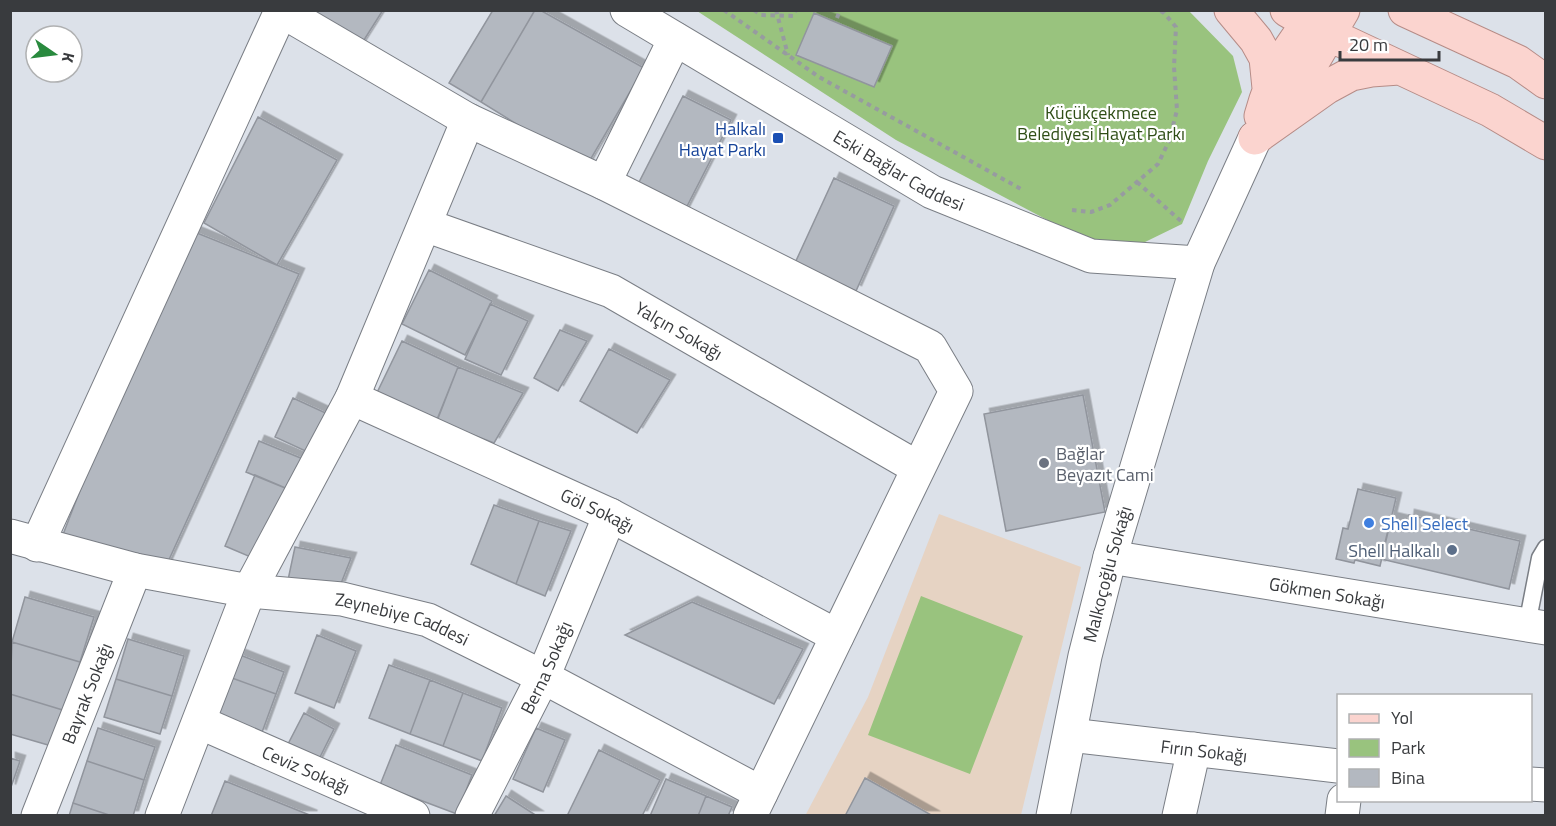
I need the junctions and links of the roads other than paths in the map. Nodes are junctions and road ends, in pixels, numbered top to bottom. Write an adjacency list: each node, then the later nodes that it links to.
1 (627, 10): 6 (street, Eski Bağlar Caddesi)
2 (1231, 10): 9 (main road)
3 (1406, 10): 8 (main road)
4 (280, 11): 10 (street); 19 (street)
5 (1317, 18): 7 (main road); 9 (main road); 11 (main road)
6 (675, 39): 13 (street); 15 (street, Eski Bağlar Caddesi)
7 (1399, 68): 11 (main road); 12 (main road)
8 (1545, 82)
9 (1269, 88): 11 (main road)
10 (468, 120): 13 (street); 14 (street)
11 (1255, 138): 15 (street, Malkoçoğlu Sokağı)
12 (1545, 142)
13 (604, 183): 17 (street)
14 (425, 225): 16 (street); 17 (street, Yalçın Sokağı)
15 (1202, 254): 21 (street, Malkoçoğlu Sokağı)
16 (352, 398): 18 (street, Göl Sokağı); 23 (street)
17 (918, 468): 25 (street)
18 (610, 515): 25 (street, Göl Sokağı); 26 (street, Berna Sokağı)
19 (24, 540): 22 (street, Zeynebiye Caddesi)
20 (1545, 548): 24 (lane)
21 (1110, 557): 24 (street, Gökmen Sokağı); 28 (street, Malkoçoğlu Sokağı)
22 (135, 570): 23 (street, Zeynebiye Caddesi); 32 (street, Bayrak Sokağı)
23 (249, 591): 26 (street, Zeynebiye Caddesi); 27 (street)
24 (1536, 626)
25 (837, 636): 31 (street)
26 (543, 678): 31 (street, Zeynebiye Caddesi); 35 (street, Berna Sokağı)
27 (199, 722): 33 (street); 34 (street, Ceviz Sokağı)
28 (1070, 735): 29 (street, Fırın Sokağı); 36 (street, Malkoçoğlu Sokağı)
29 (1194, 748): 30 (street, Fırın Sokağı); 37 (street)
30 (1337, 766)
31 (756, 804)
32 (38, 816)
33 (162, 816)
34 (412, 816)
35 (472, 816)
36 (1053, 816)
37 (1179, 816)

